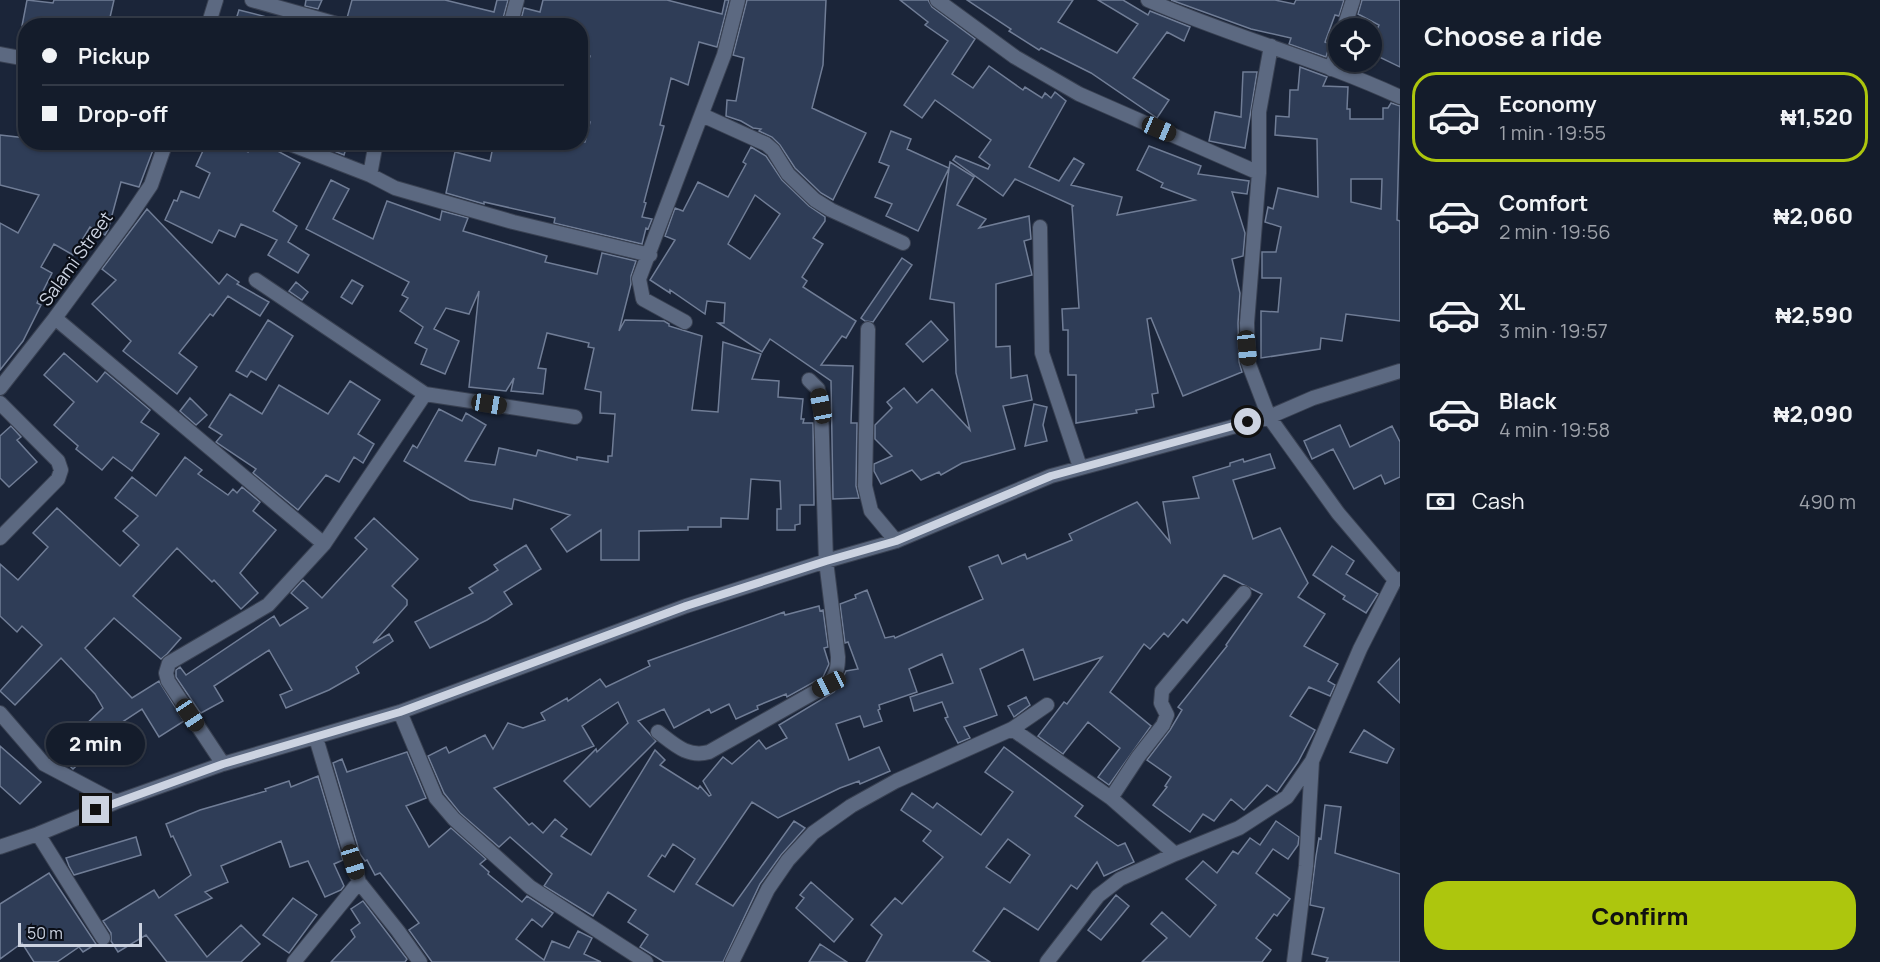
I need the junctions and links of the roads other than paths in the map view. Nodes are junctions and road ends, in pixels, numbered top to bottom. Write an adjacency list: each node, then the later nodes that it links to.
1 (216, 0): 8 (street)
2 (252, 0): 9 (street)
3 (517, 0): 10 (street)
4 (738, 0): 18 (street)
5 (937, 0): 22 (street)
6 (1148, 0): 12 (street)
7 (1353, 0): 11 (street)
8 (210, 18)
9 (316, 18)
10 (512, 18)
11 (1347, 18)
12 (1271, 46): 15 (street); 22 (street)
13 (0, 54): 14 (street)
14 (18, 57)
15 (1328, 68)
16 (1338, 72): 17 (street)
17 (1400, 97)
18 (702, 115): 25 (street); 26 (street)
19 (163, 150): 28 (street, Salami Street)
20 (306, 150): 23 (street)
21 (375, 150): 23 (street)
22 (1259, 172): 37 (street)
23 (370, 175): 26 (street)
24 (1040, 227): 38 (street)
25 (903, 243)
26 (650, 255): 29 (street)
27 (256, 280): 34 (street)
28 (56, 318): 33 (street, Salami Street); 41 (street)
29 (685, 322)
30 (868, 329): 40 (street)
31 (1400, 371): 37 (street)
32 (809, 380): 42 (street)
33 (0, 388)
34 (425, 394): 36 (street); 41 (street)
35 (0, 403): 39 (street)
36 (575, 417)
37 (1269, 417): 38 (street); 43 (street)
38 (1080, 467): 40 (street)
39 (0, 538)
40 (896, 541): 42 (street)
41 (324, 544): 52 (street)
42 (826, 561): 46 (street); 49 (street)
43 (1397, 580): 51 (street)
44 (1244, 593): 53 (street)
45 (1047, 705): 48 (street)
46 (400, 712): 50 (street); 62 (street)
47 (0, 713): 54 (street)
48 (1012, 729): 53 (street); 63 (street)
49 (658, 732)
50 (316, 738): 52 (street); 58 (street)
51 (1312, 761): 57 (street); 65 (street)
52 (223, 764): 54 (street)
53 (1111, 798): 57 (street)
54 (116, 802): 55 (street)
55 (38, 834): 56 (street); 59 (street)
56 (0, 847)
57 (1175, 854): 64 (street)
58 (359, 882): 60 (street); 61 (street)
59 (104, 938)
60 (294, 962)
61 (420, 962)
62 (646, 962)
63 (732, 962)
64 (1047, 962)
65 (1294, 962)

